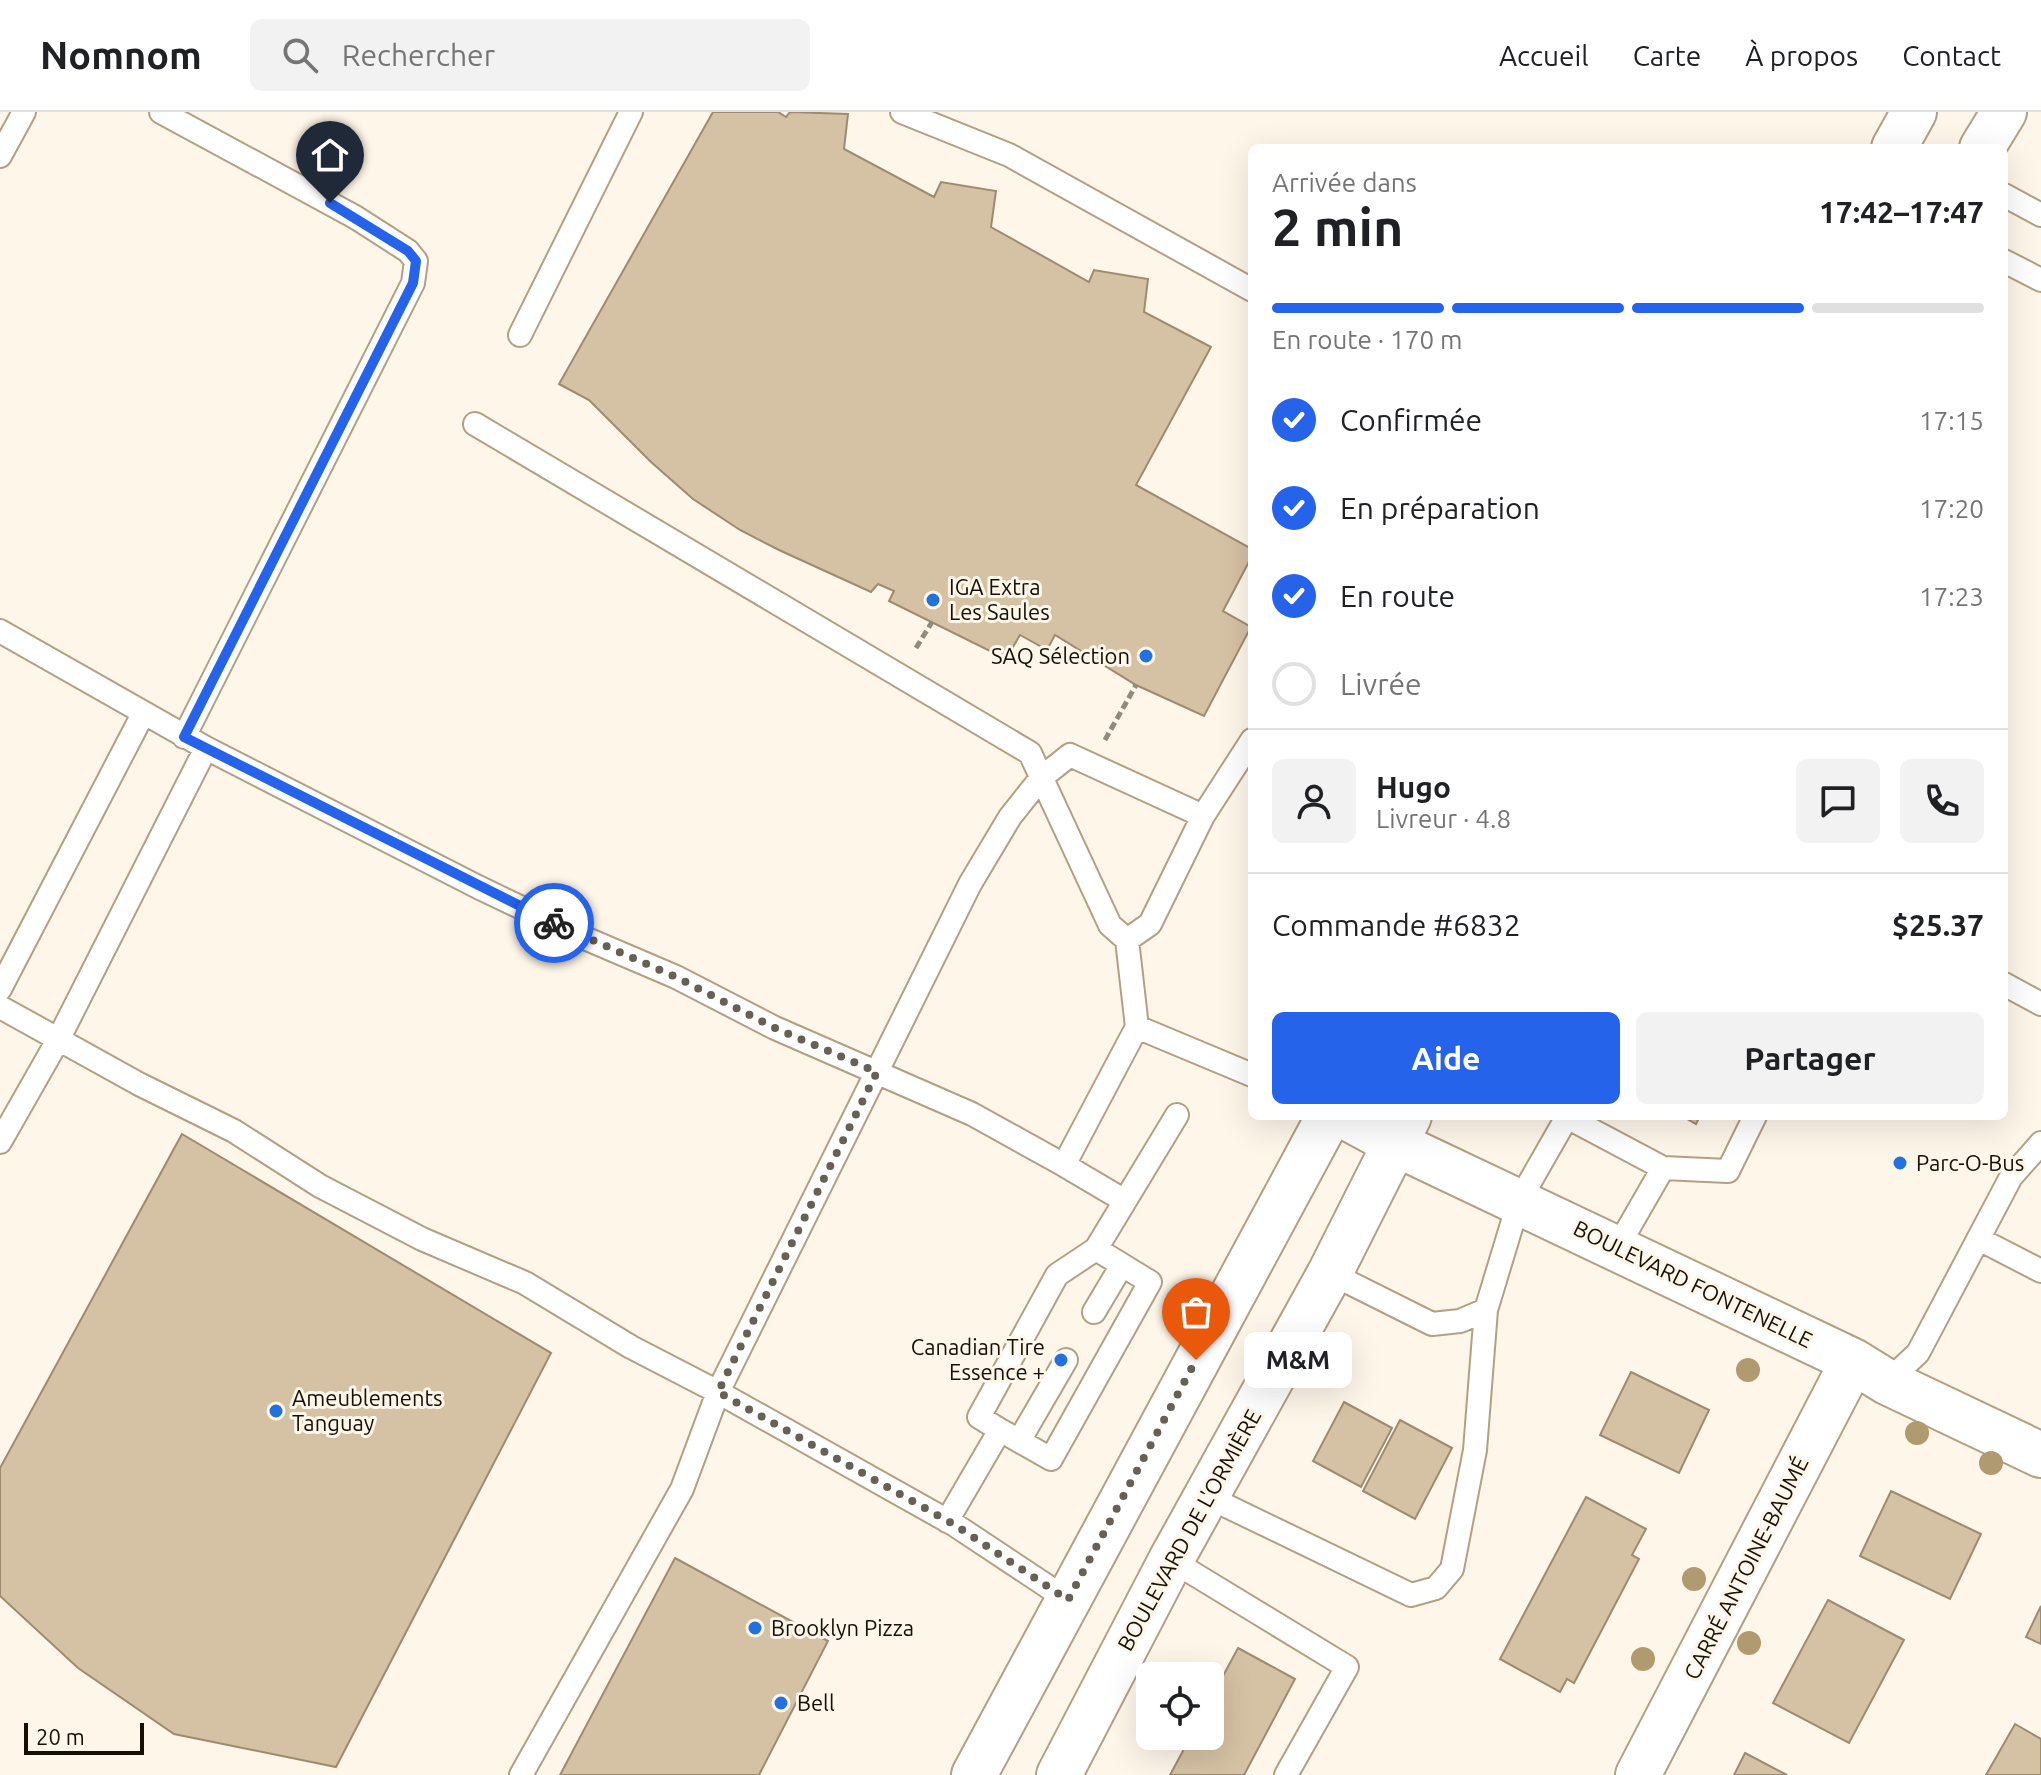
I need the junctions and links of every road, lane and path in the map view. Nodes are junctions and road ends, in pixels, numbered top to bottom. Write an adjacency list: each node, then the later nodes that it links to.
1 (24, 112): 7 (lane)
2 (161, 112): 20 (lane)
3 (631, 112): 13 (lane)
4 (902, 112): 12 (lane)
5 (2004, 112): 6 (main road)
6 (1984, 144)
7 (0, 156)
8 (2008, 197): 9 (lane)
9 (2041, 215)
10 (2008, 263): 11 (lane)
11 (2041, 280)
12 (1248, 288)
13 (520, 335)
14 (475, 424): 24 (lane)
15 (932, 622): 17 (path)
16 (0, 631): 19 (lane)
17 (919, 642)
18 (1136, 685): 23 (path)
19 (143, 714): 20 (lane); 28 (lane)
20 (184, 737): 22 (lane)
21 (1248, 746): 25 (lane)
22 (206, 748): 32 (lane); 33 (lane)
23 (1091, 765): 24 (lane); 25 (lane)
24 (1041, 778): 26 (lane); 33 (lane)
25 (1203, 816): 26 (lane)
26 (1127, 940): 31 (lane)
27 (2008, 986): 29 (lane)
28 (0, 989)
29 (2041, 1004)
30 (0, 1007): 32 (lane)
31 (1137, 1027): 34 (lane); 44 (lane)
32 (58, 1040): 42 (lane); 58 (lane)
33 (877, 1072): 44 (lane); 58 (lane)
34 (1248, 1073)
35 (1177, 1115): 46 (lane)
36 (1327, 1120): 64 (main road)
37 (1360, 1120): 41 (main road, BOULEVARD FONTENELLE)
38 (1565, 1120): 47 (lane)
39 (1573, 1120): 45 (lane)
40 (1753, 1120): 45 (lane)
41 (1401, 1130): 47 (main road, BOULEVARD FONTENELLE); 53 (main road, BOULEVARD DE L'ORMIÈRE)
42 (0, 1142)
43 (2041, 1143): 48 (lane)
44 (1064, 1165): 46 (lane)
45 (1663, 1168): 49 (lane)
46 (1125, 1201): 50 (lane)
47 (1519, 1201): 49 (main road, BOULEVARD FONTENELLE); 54 (lane)
48 (1979, 1239): 52 (lane); 57 (lane)
49 (1617, 1248): 57 (main road, BOULEVARD FONTENELLE)
50 (1096, 1249): 51 (lane); 59 (lane)
51 (1122, 1265): 55 (lane); 59 (lane)
52 (2041, 1271)
53 (1330, 1273): 54 (lane); 61 (main road, BOULEVARD DE L'ORMIÈRE)
54 (1486, 1310): 61 (lane)
55 (1094, 1312)
56 (1066, 1360): 59 (lane)
57 (1870, 1371): 60 (main road, BOULEVARD FONTENELLE); 69 (main road, CARRÉ ANTOINE-BAUMÉ)
58 (718, 1392): 62 (lane); 65 (lane)
59 (1010, 1436): 62 (lane)
60 (2041, 1455)
61 (1206, 1496): 63 (main road, BOULEVARD DE L'ORMIÈRE)
62 (947, 1521): 64 (lane)
63 (1171, 1560): 67 (main road, BOULEVARD DE L'ORMIÈRE); 68 (lane)
64 (1068, 1600): 66 (main road)
65 (521, 1775)
66 (974, 1775)
67 (1059, 1775)
68 (1286, 1775)
69 (1638, 1775)

